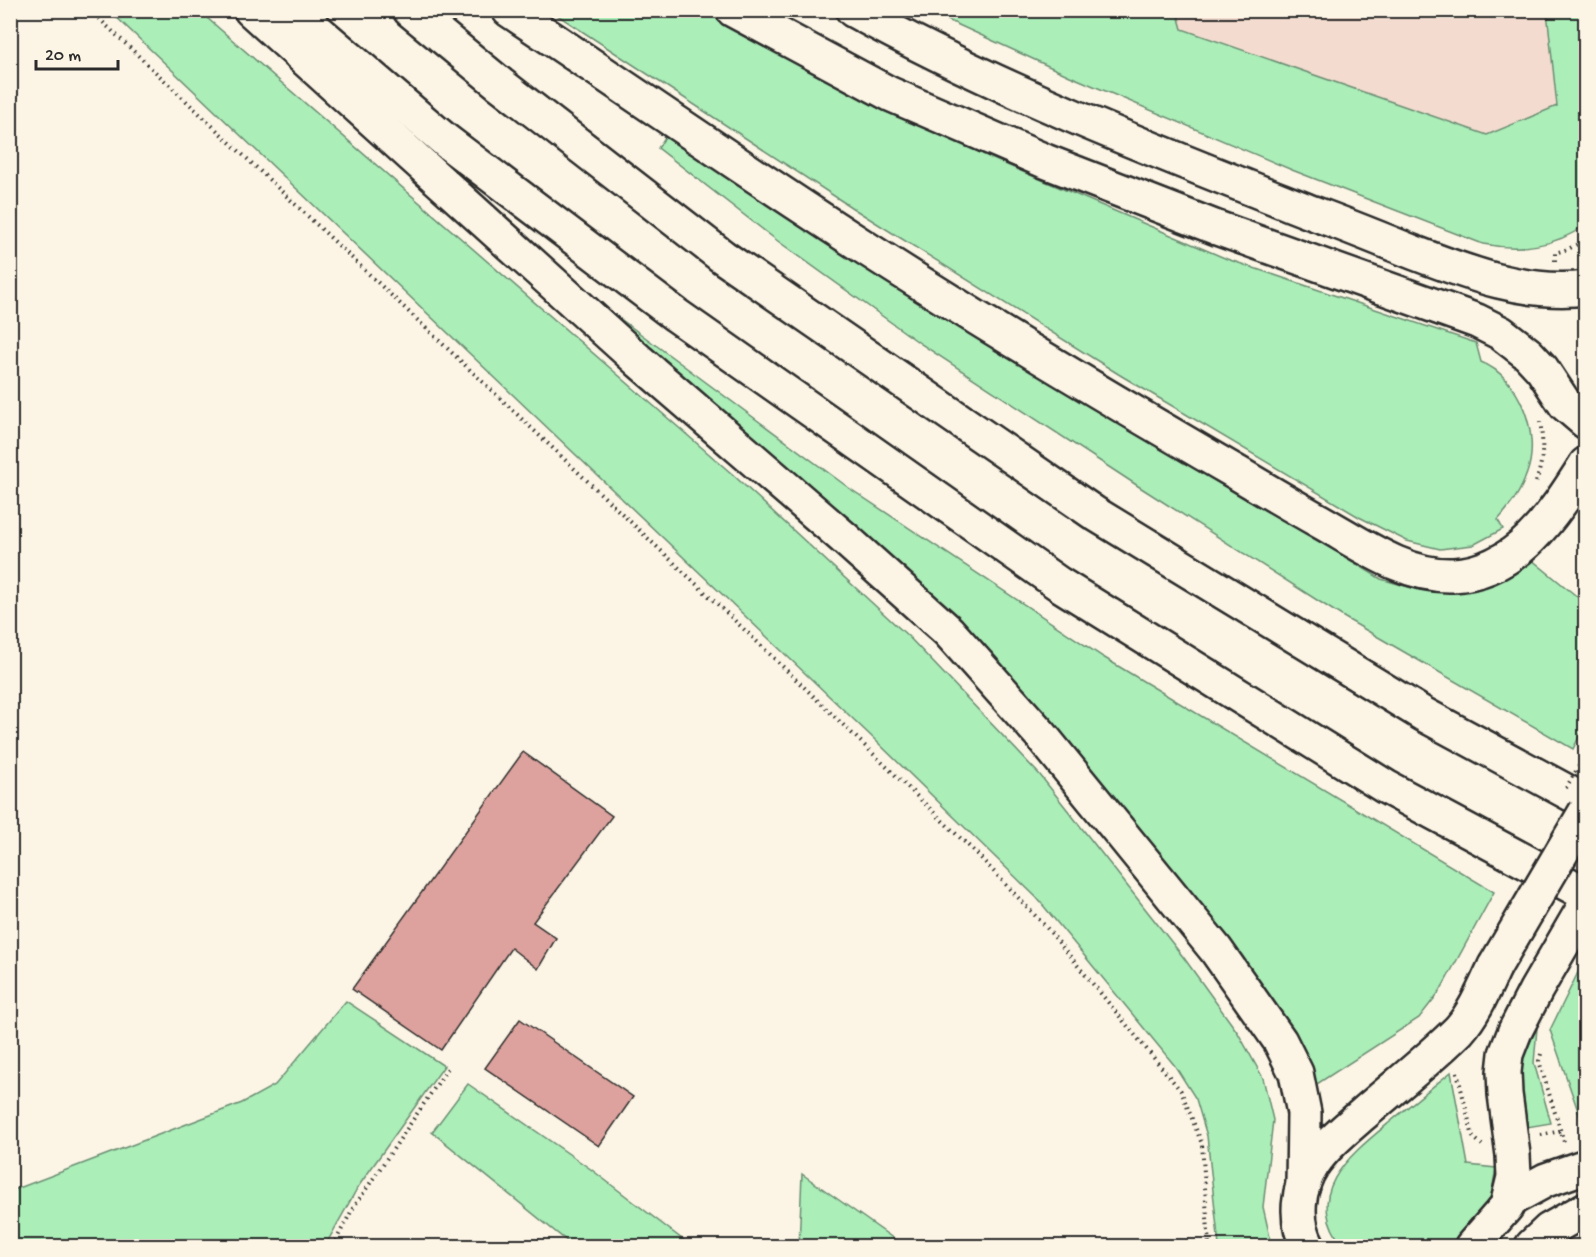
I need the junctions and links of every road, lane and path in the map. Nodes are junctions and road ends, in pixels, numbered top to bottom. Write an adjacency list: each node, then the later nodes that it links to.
1 (90, 10): 26 (path)
2 (251, 10): 22 (main road)
3 (293, 10): 17 (main road)
4 (410, 10): 15 (main road)
5 (509, 10): 13 (main road)
6 (733, 10): 12 (main road)
7 (853, 10): 10 (main road)
8 (1586, 240): 9 (path)
9 (1555, 253)
10 (1586, 288)
11 (1540, 418): 14 (path)
12 (1586, 422)
13 (1586, 464)
14 (1534, 487)
15 (1586, 802)
16 (1586, 812): 22 (main road, bridge)
17 (1586, 894)
18 (1586, 904): 23 (main road)
19 (1541, 1050): 21 (path)
20 (448, 1068): 25 (path)
21 (1575, 1154): 23 (main road)
22 (1303, 1186): 27 (main road)
23 (1508, 1203): 28 (main road); 29 (main road)
24 (1586, 1209): 30 (main road)
25 (333, 1246)
26 (1209, 1246)
27 (1308, 1246)
28 (1472, 1246)
29 (1505, 1246)
30 (1532, 1246)

